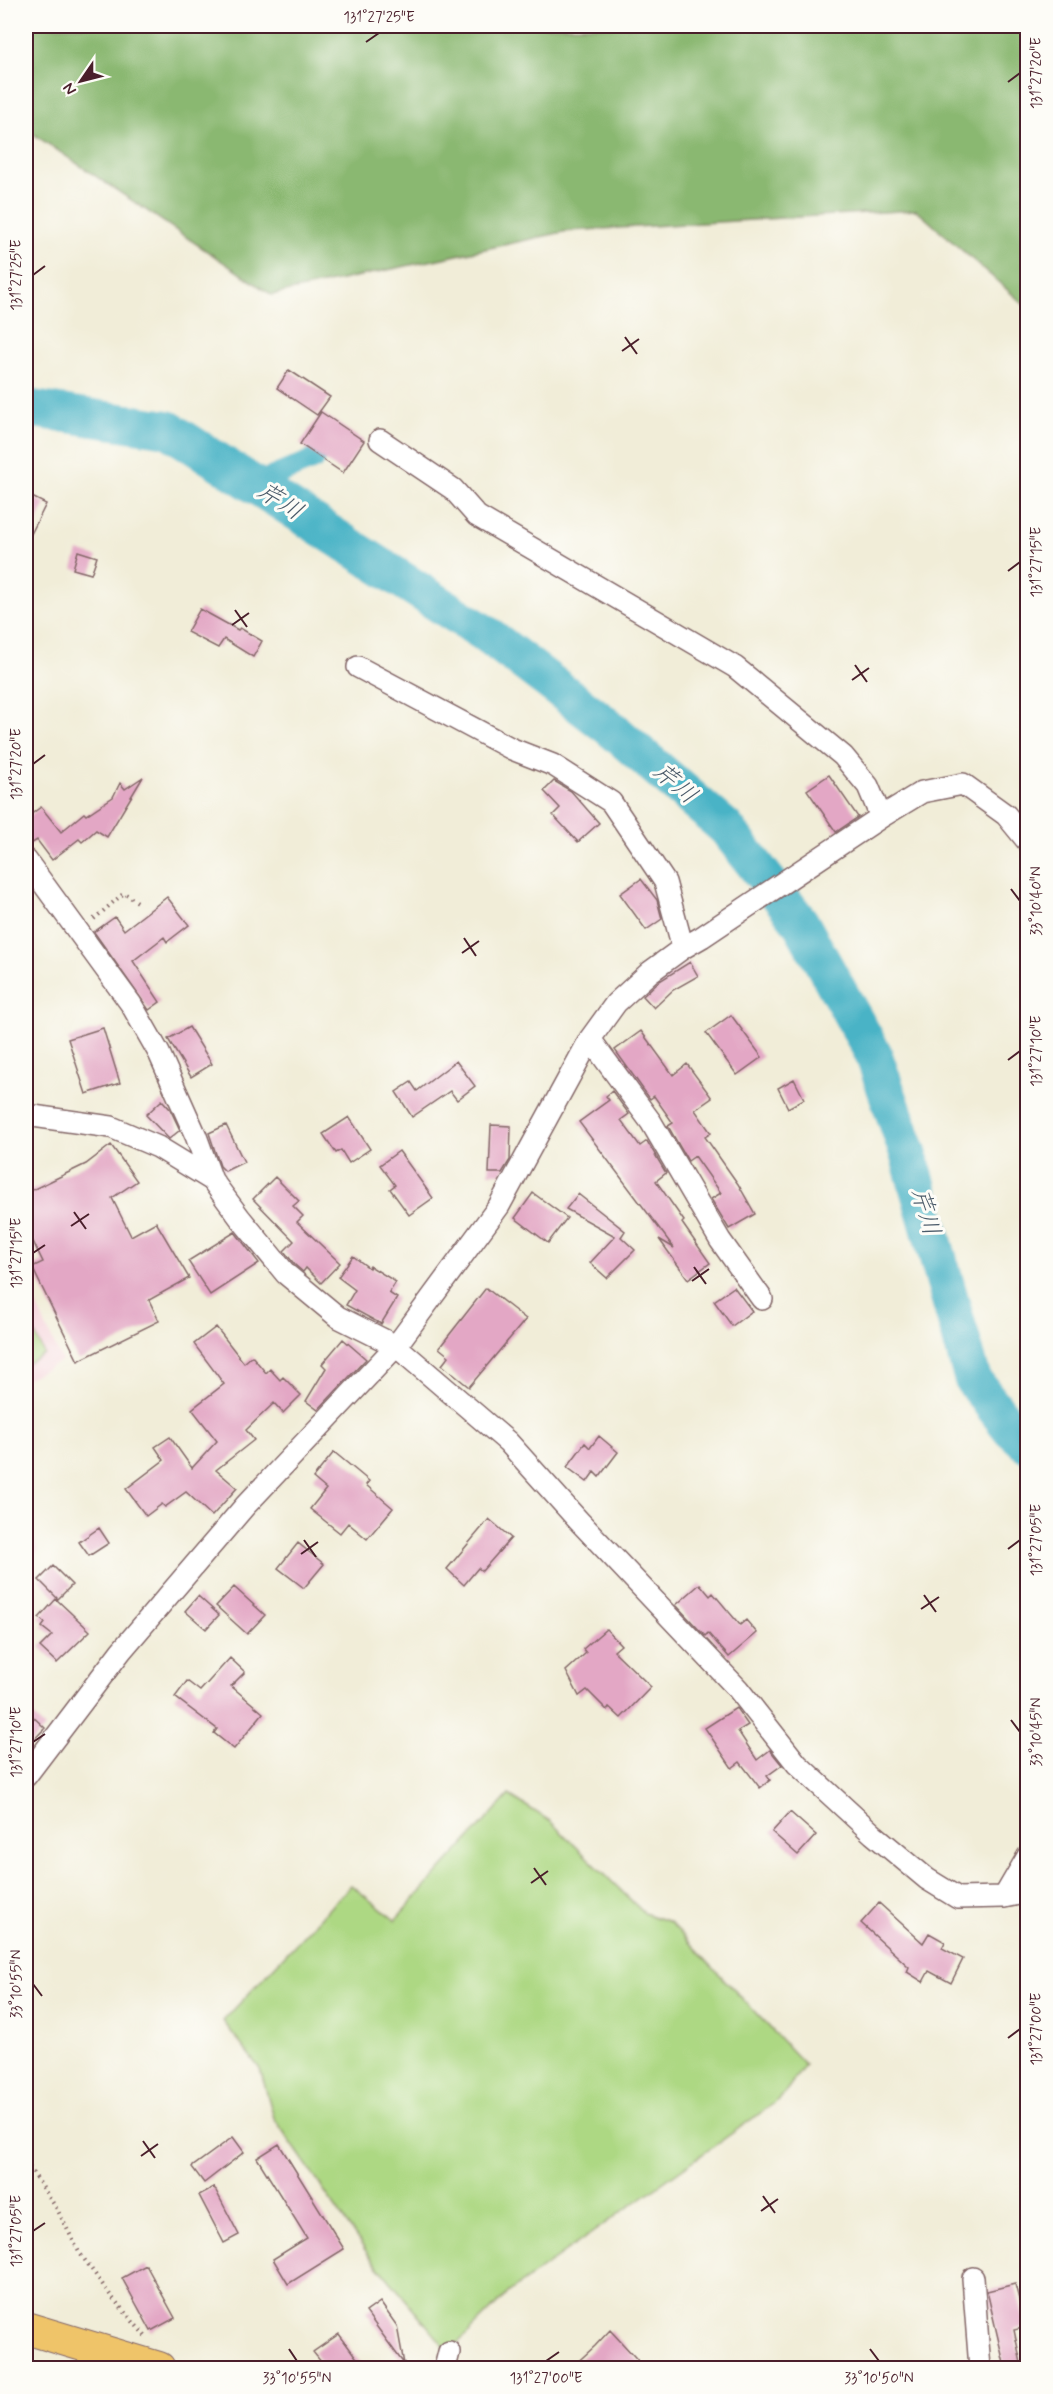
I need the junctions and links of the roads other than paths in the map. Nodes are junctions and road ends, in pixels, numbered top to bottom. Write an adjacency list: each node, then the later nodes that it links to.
1 (380, 441): 3 (street)
2 (358, 667): 6 (street)
3 (881, 817): 4 (street); 6 (street)
4 (1028, 842)
5 (26, 860): 9 (street)
6 (683, 948): 7 (street)
7 (590, 1039): 10 (street); 11 (street)
8 (26, 1115): 9 (street)
9 (212, 1180): 11 (street)
10 (762, 1299)
11 (396, 1346): 12 (street); 15 (street)
12 (26, 1776)
13 (1028, 1856): 15 (street)
14 (1028, 1892): 15 (street)
15 (1004, 1897)
16 (973, 2278): 19 (street)
17 (26, 2328): 18 (highway)
18 (156, 2356)
19 (980, 2368)

